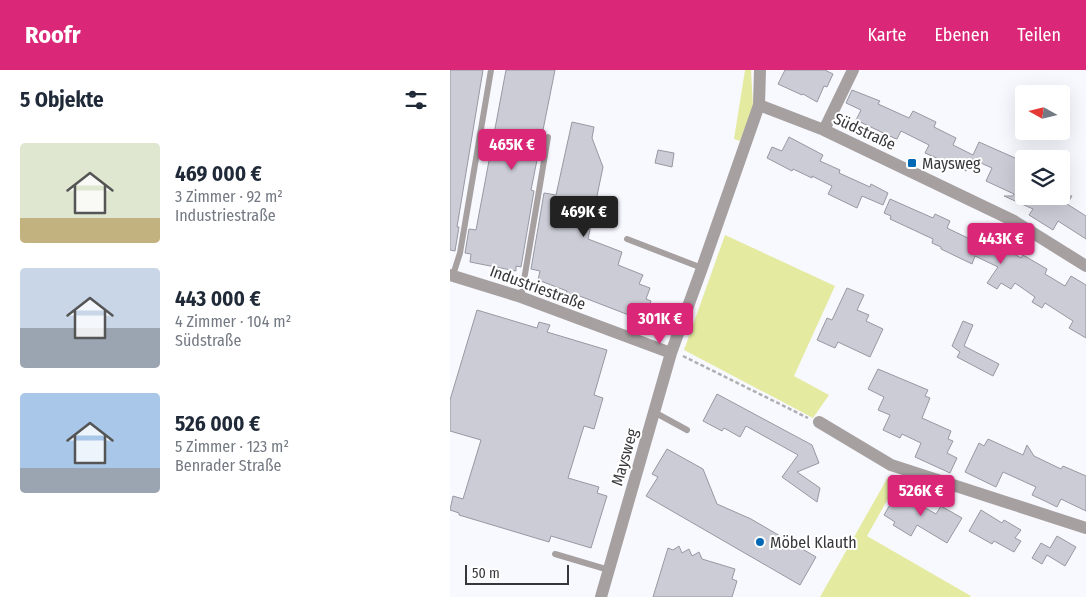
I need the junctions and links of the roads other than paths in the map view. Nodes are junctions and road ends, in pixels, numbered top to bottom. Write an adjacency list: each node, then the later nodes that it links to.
1 (491, 70): 10 (lane)
2 (760, 70): 4 (street, Maysweg)
3 (853, 70): 5 (street)
4 (759, 105): 5 (street, Südstraße); 9 (street, Maysweg)
5 (824, 130): 8 (street, Südstraße)
6 (548, 137): 11 (lane)
7 (627, 239): 9 (lane)
8 (1086, 266)
9 (702, 268): 12 (street, Maysweg)
10 (452, 275): 11 (street, Industriestraße)
11 (521, 298): 12 (street, Industriestraße)
12 (671, 353): 13 (street, Maysweg)
13 (654, 412): 15 (lane); 18 (street, Maysweg)
14 (819, 422): 16 (street)
15 (687, 430)
16 (1086, 528)
17 (554, 554): 18 (lane)
18 (609, 570): 19 (street, Maysweg)
19 (601, 597)

